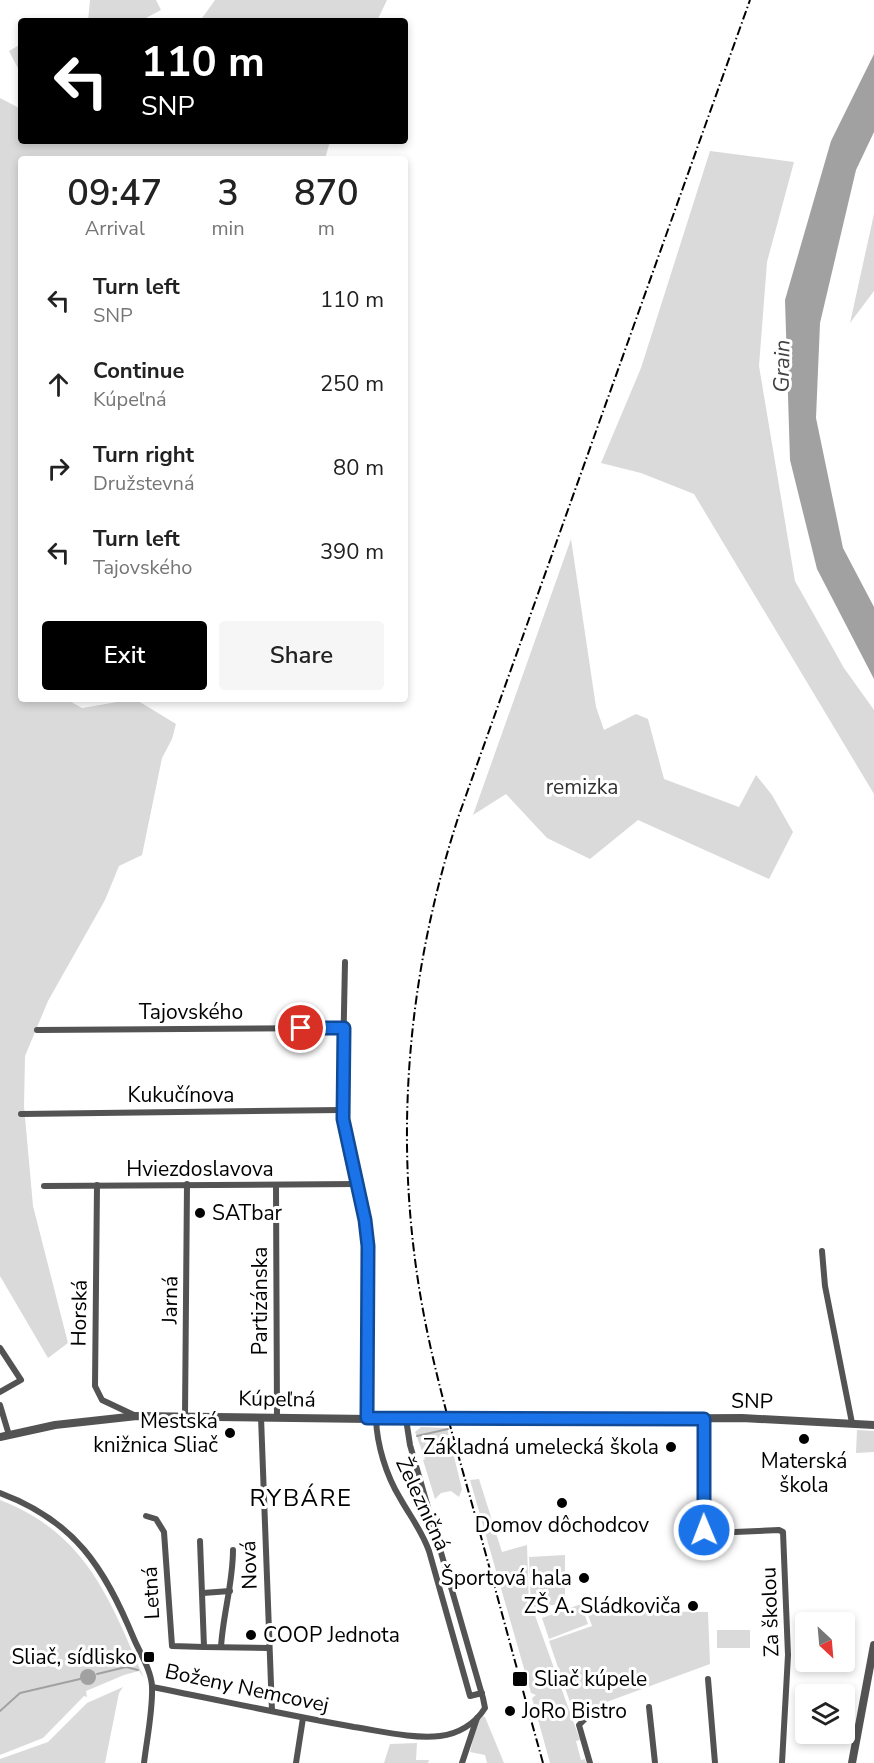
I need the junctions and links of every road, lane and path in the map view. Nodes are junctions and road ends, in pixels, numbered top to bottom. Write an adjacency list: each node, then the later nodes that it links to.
1 (345, 962): 2 (street)
2 (344, 1028): 3 (street, Tajovského); 4 (street)
3 (37, 1030)
4 (342, 1110): 5 (street, Kukučínova); 6 (street)
5 (21, 1114)
6 (357, 1184): 9 (street, Hviezdoslavova); 19 (street)
7 (97, 1185): 8 (street, Hviezdoslavova); 10 (street, Hviezdoslavova); 15 (street, Horská)
8 (187, 1185): 9 (street, Hviezdoslavova); 16 (street, Jarná)
9 (276, 1185): 18 (street, Partizánska)
10 (44, 1186)
11 (822, 1251): 24 (street)
12 (0, 1347): 13 (street)
13 (0, 1392)
14 (0, 1405): 26 (street)
15 (137, 1416): 16 (street, Kúpeľná); 26 (street, Kúpeľná)
16 (185, 1416): 17 (street, Kúpeľná)
17 (261, 1417): 18 (street, Kúpeľná); 39 (street, Nová)
18 (277, 1417): 19 (street, Kúpeľná)
19 (367, 1418): 20 (street, Kúpeľná)
20 (376, 1419): 21 (street, Kúpeľná); 42 (street, Železničná)
21 (406, 1419): 23 (street, Kúpeľná); 42 (street, Železničná)
22 (704, 1419): 23 (street, SNP); 24 (street, SNP); 30 (street)
23 (448, 1420)
24 (852, 1423): 25 (street, SNP)
25 (874, 1425)
26 (9, 1435): 27 (street, Kúpeľná)
27 (0, 1437)
28 (0, 1492): 41 (street, Boženy Nemcovej)
29 (146, 1516): 37 (street, Letná)
30 (704, 1530): 31 (street); 31 (street)
31 (712, 1534): 54 (street, Za školou)
32 (200, 1541): 35 (street)
33 (232, 1550): 34 (street)
34 (230, 1591): 35 (street); 38 (street)
35 (203, 1593): 37 (street)
36 (874, 1645): 55 (street)
37 (204, 1647): 38 (street)
38 (221, 1647): 39 (street)
39 (268, 1648): 44 (street, Nová)
40 (708, 1679): 53 (street)
41 (152, 1687): 44 (street, Boženy Nemcovej); 48 (street)
42 (482, 1693): 46 (street, Železničná)
43 (649, 1707): 52 (street)
44 (272, 1711): 47 (street, Boženy Nemcovej)
45 (600, 1713): 51 (street)
46 (477, 1717): 47 (street, Boženy Nemcovej); 50 (street)
47 (303, 1718): 49 (street)
48 (144, 1763)
49 (296, 1763)
50 (462, 1763)
51 (590, 1763)
52 (655, 1763)
53 (715, 1763)
54 (782, 1763)
55 (852, 1763)

